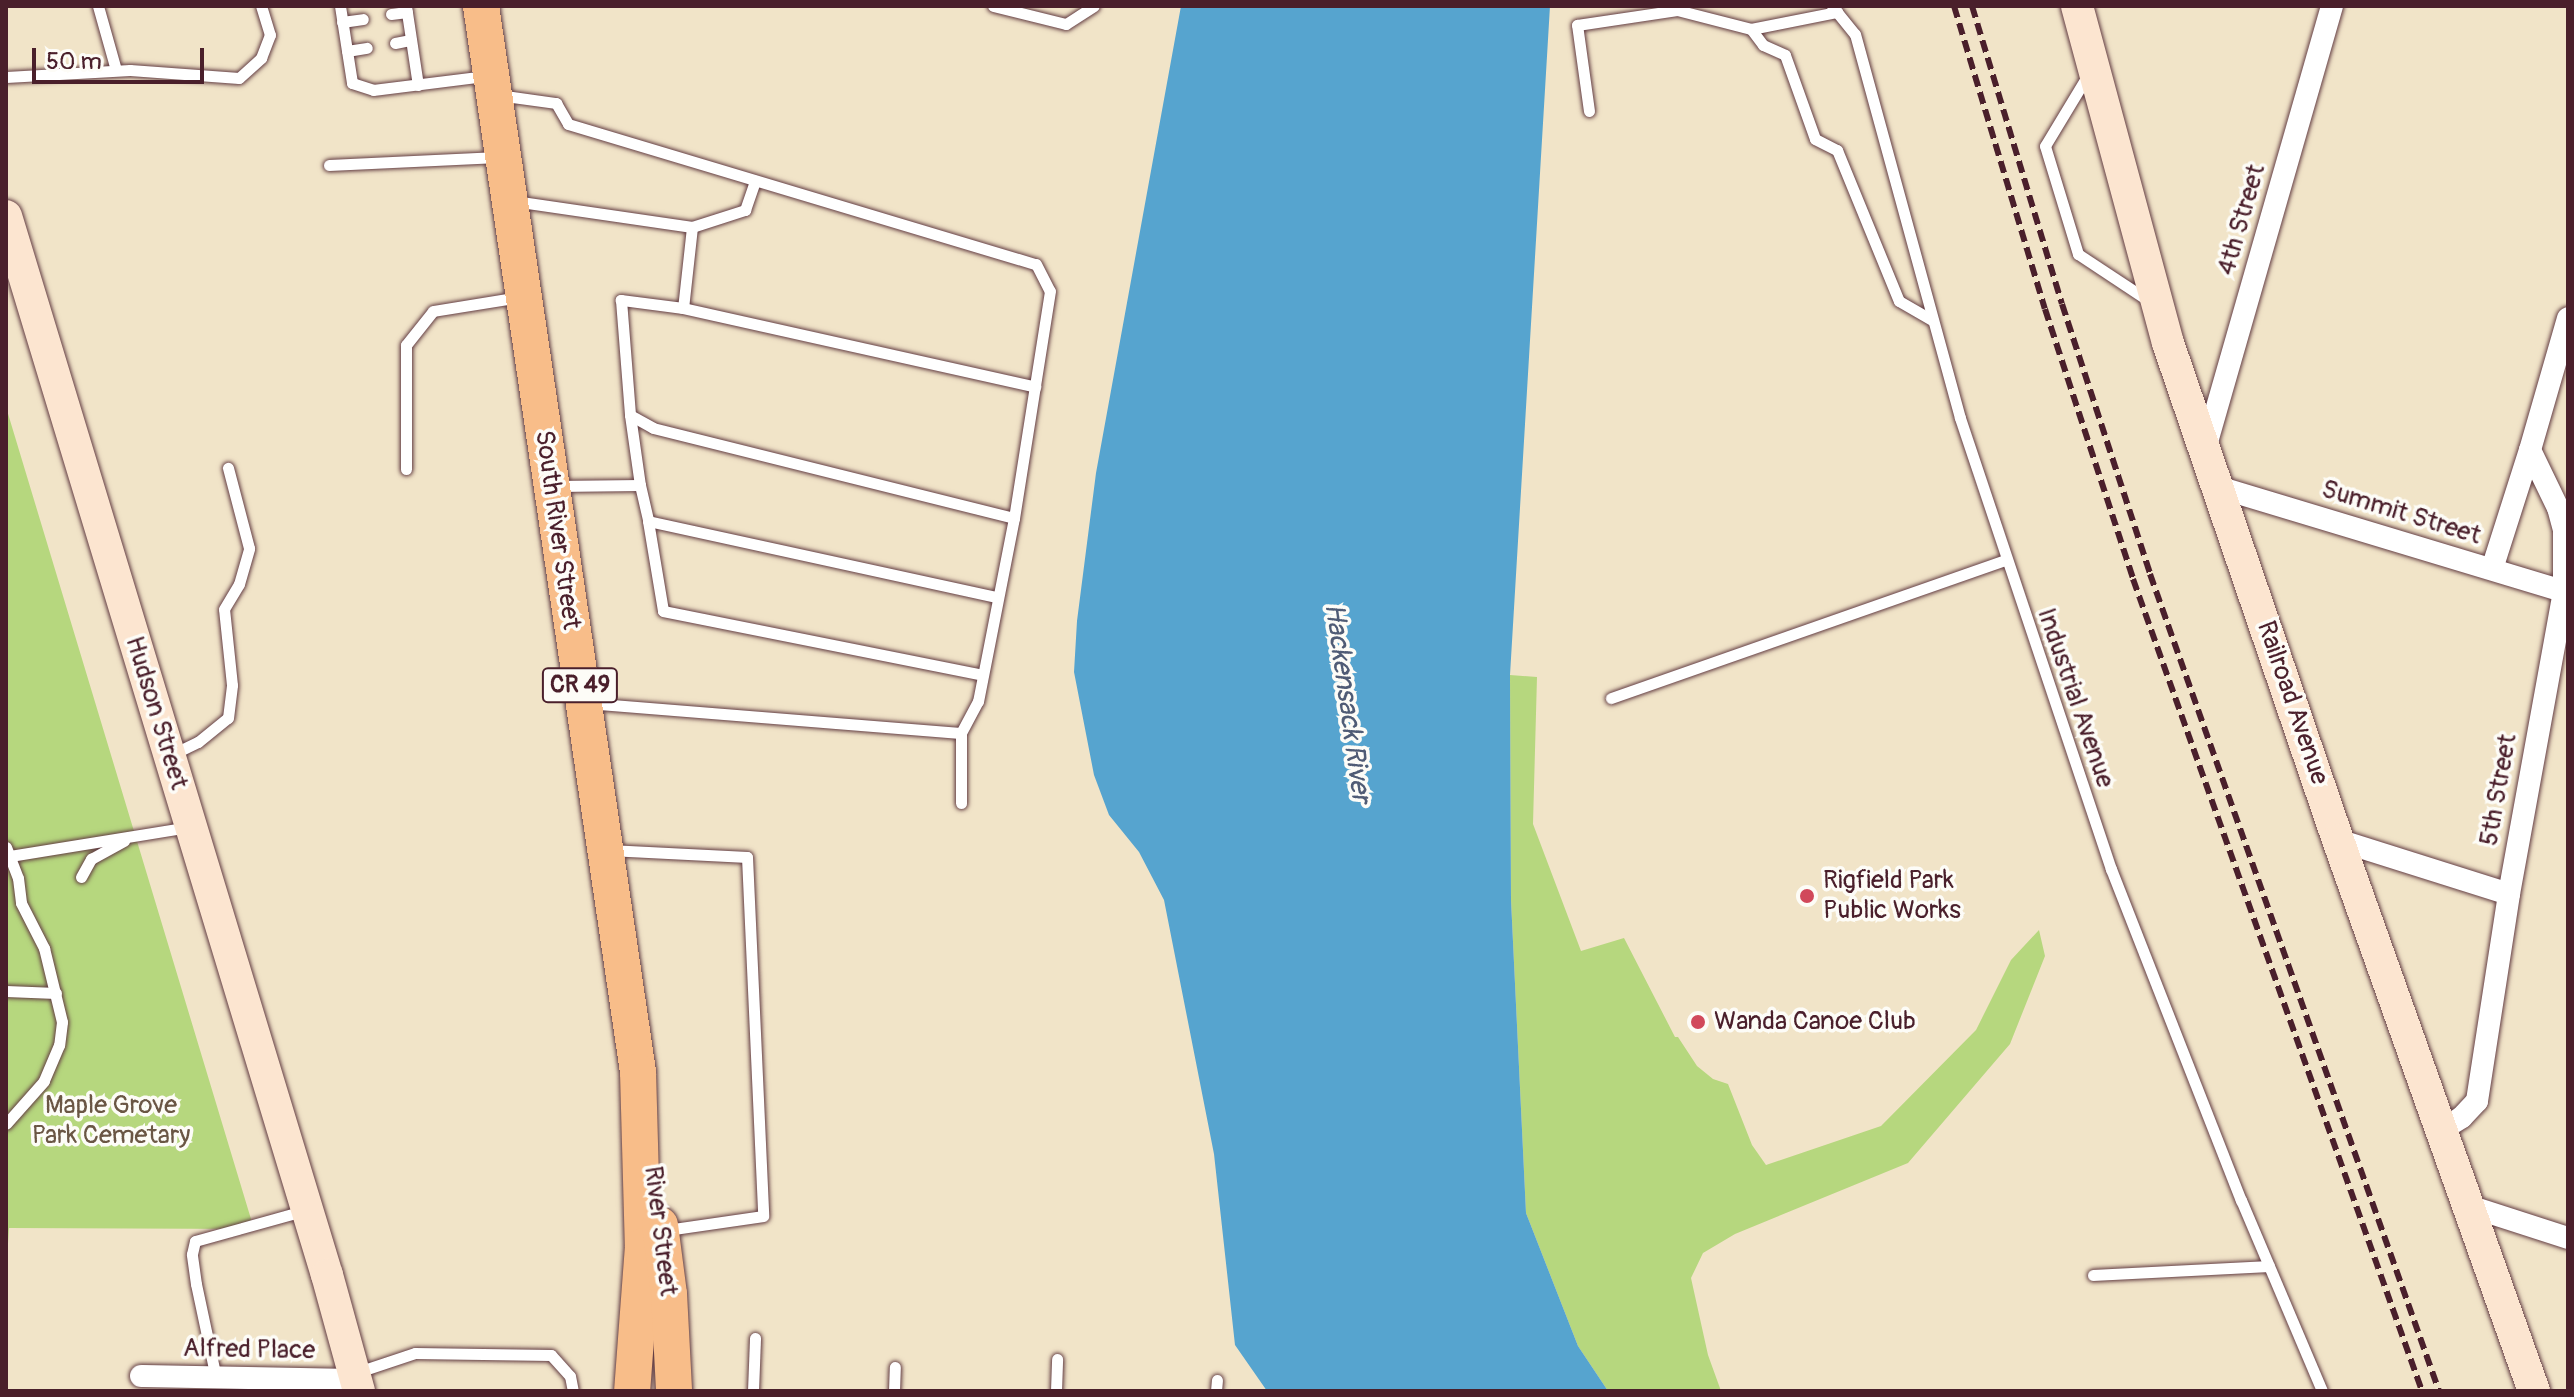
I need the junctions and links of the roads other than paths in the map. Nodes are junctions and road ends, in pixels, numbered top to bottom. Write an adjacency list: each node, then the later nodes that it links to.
1 (98, 6): 20 (lane)
2 (261, 6): 20 (lane)
3 (340, 6): 13 (lane)
4 (481, 6): 23 (main road, South River Street / CR 49)
5 (993, 6): 6 (lane)
6 (1094, 6)
7 (2077, 6): 19 (main road, Railroad Avenue)
8 (2332, 6): 38 (street, 4th Street)
9 (406, 9): 11 (lane); 15 (lane)
10 (1835, 9): 14 (lane); 35 (lane, Industrial Avenue)
11 (391, 14)
12 (363, 19): 13 (lane)
13 (342, 22): 18 (lane)
14 (1751, 29): 24 (lane); 35 (lane)
15 (411, 40): 16 (lane); 22 (lane)
16 (395, 43)
17 (367, 48): 18 (lane)
18 (347, 51): 22 (lane)
19 (2093, 66): 32 (main road, Railroad Avenue); 32 (lane)
20 (116, 70): 21 (lane)
21 (6, 77)
22 (418, 85): 23 (lane)
23 (492, 85): 25 (main road, South River Street / CR 49); 27 (lane)
24 (1589, 111)
25 (503, 156): 26 (lane); 28 (main road, South River Street / CR 49)
26 (329, 165)
27 (755, 181): 30 (lane); 36 (lane)
28 (509, 200): 30 (lane); 31 (main road, South River Street / CR 49)
29 (6, 216): 55 (main road, Hudson Street)
30 (692, 227): 33 (lane)
31 (523, 296): 41 (lane); 43 (main road, South River Street / CR 49)
32 (2158, 307): 38 (main road, Railroad Avenue)
33 (683, 308): 36 (lane); 37 (lane)
34 (2568, 318): 39 (street)
35 (1933, 321): 47 (lane, Industrial Avenue)
36 (1035, 387): 45 (lane)
37 (630, 415): 42 (lane); 45 (lane)
38 (2205, 449): 44 (main road, Railroad Avenue)
39 (2530, 450): 48 (street); 49 (street, 5th Street)
40 (228, 468): 55 (lane)
41 (406, 469)
42 (640, 485): 43 (lane); 46 (lane)
43 (551, 486): 53 (main road, South River Street / CR 49)
44 (2218, 487): 48 (street, Summit Street); 59 (main road, Railroad Avenue)
45 (1014, 518): 50 (lane)
46 (648, 521): 50 (lane); 51 (lane)
47 (2005, 560): 52 (lane); 72 (lane, Industrial Avenue)
48 (2492, 569): 49 (street, Summit Street)
49 (2566, 593): 63 (street, 5th Street)
50 (998, 597): 51 (lane)
51 (983, 675): 54 (lane)
52 (1611, 698)
53 (583, 703): 54 (lane); 60 (main road, South River Street / CR 49)
54 (961, 733): 56 (lane)
55 (169, 756): 57 (main road, Hudson Street)
56 (961, 803)
57 (190, 827): 58 (lane); 69 (main road, Hudson Street)
58 (131, 836): 61 (lane); 62 (lane)
59 (2338, 840): 63 (street); 67 (main road, Railroad Avenue)
60 (604, 850): 70 (main road, South River Street / CR 49); 70 (lane)
61 (8, 852): 65 (lane)
62 (81, 877)
63 (2509, 894): 67 (street, 5th Street)
64 (6, 991): 65 (lane)
65 (56, 993): 66 (lane)
66 (6, 1124)
67 (2443, 1129): 68 (main road, Railroad Avenue)
68 (2469, 1206): 71 (street); 87 (main road, Railroad Avenue)
69 (307, 1209): 78 (lane); 79 (main road, Hudson Street)
70 (652, 1238): 81 (main road, River Street / CR 49); 82 (main road, River Street / CR 49)
71 (2568, 1238)
72 (2269, 1266): 73 (lane); 86 (lane, Industrial Avenue)
73 (2093, 1275)
74 (755, 1338): 83 (lane)
75 (1057, 1359): 85 (lane)
76 (895, 1367): 84 (lane)
77 (141, 1376): 78 (street, Alfred Place)
78 (216, 1378): 79 (street, Alfred Place)
79 (356, 1381): 80 (lane)
80 (573, 1391)
81 (632, 1391)
82 (674, 1391)
83 (753, 1391)
84 (894, 1391)
85 (1056, 1391)
86 (2322, 1391)
87 (2534, 1391)

